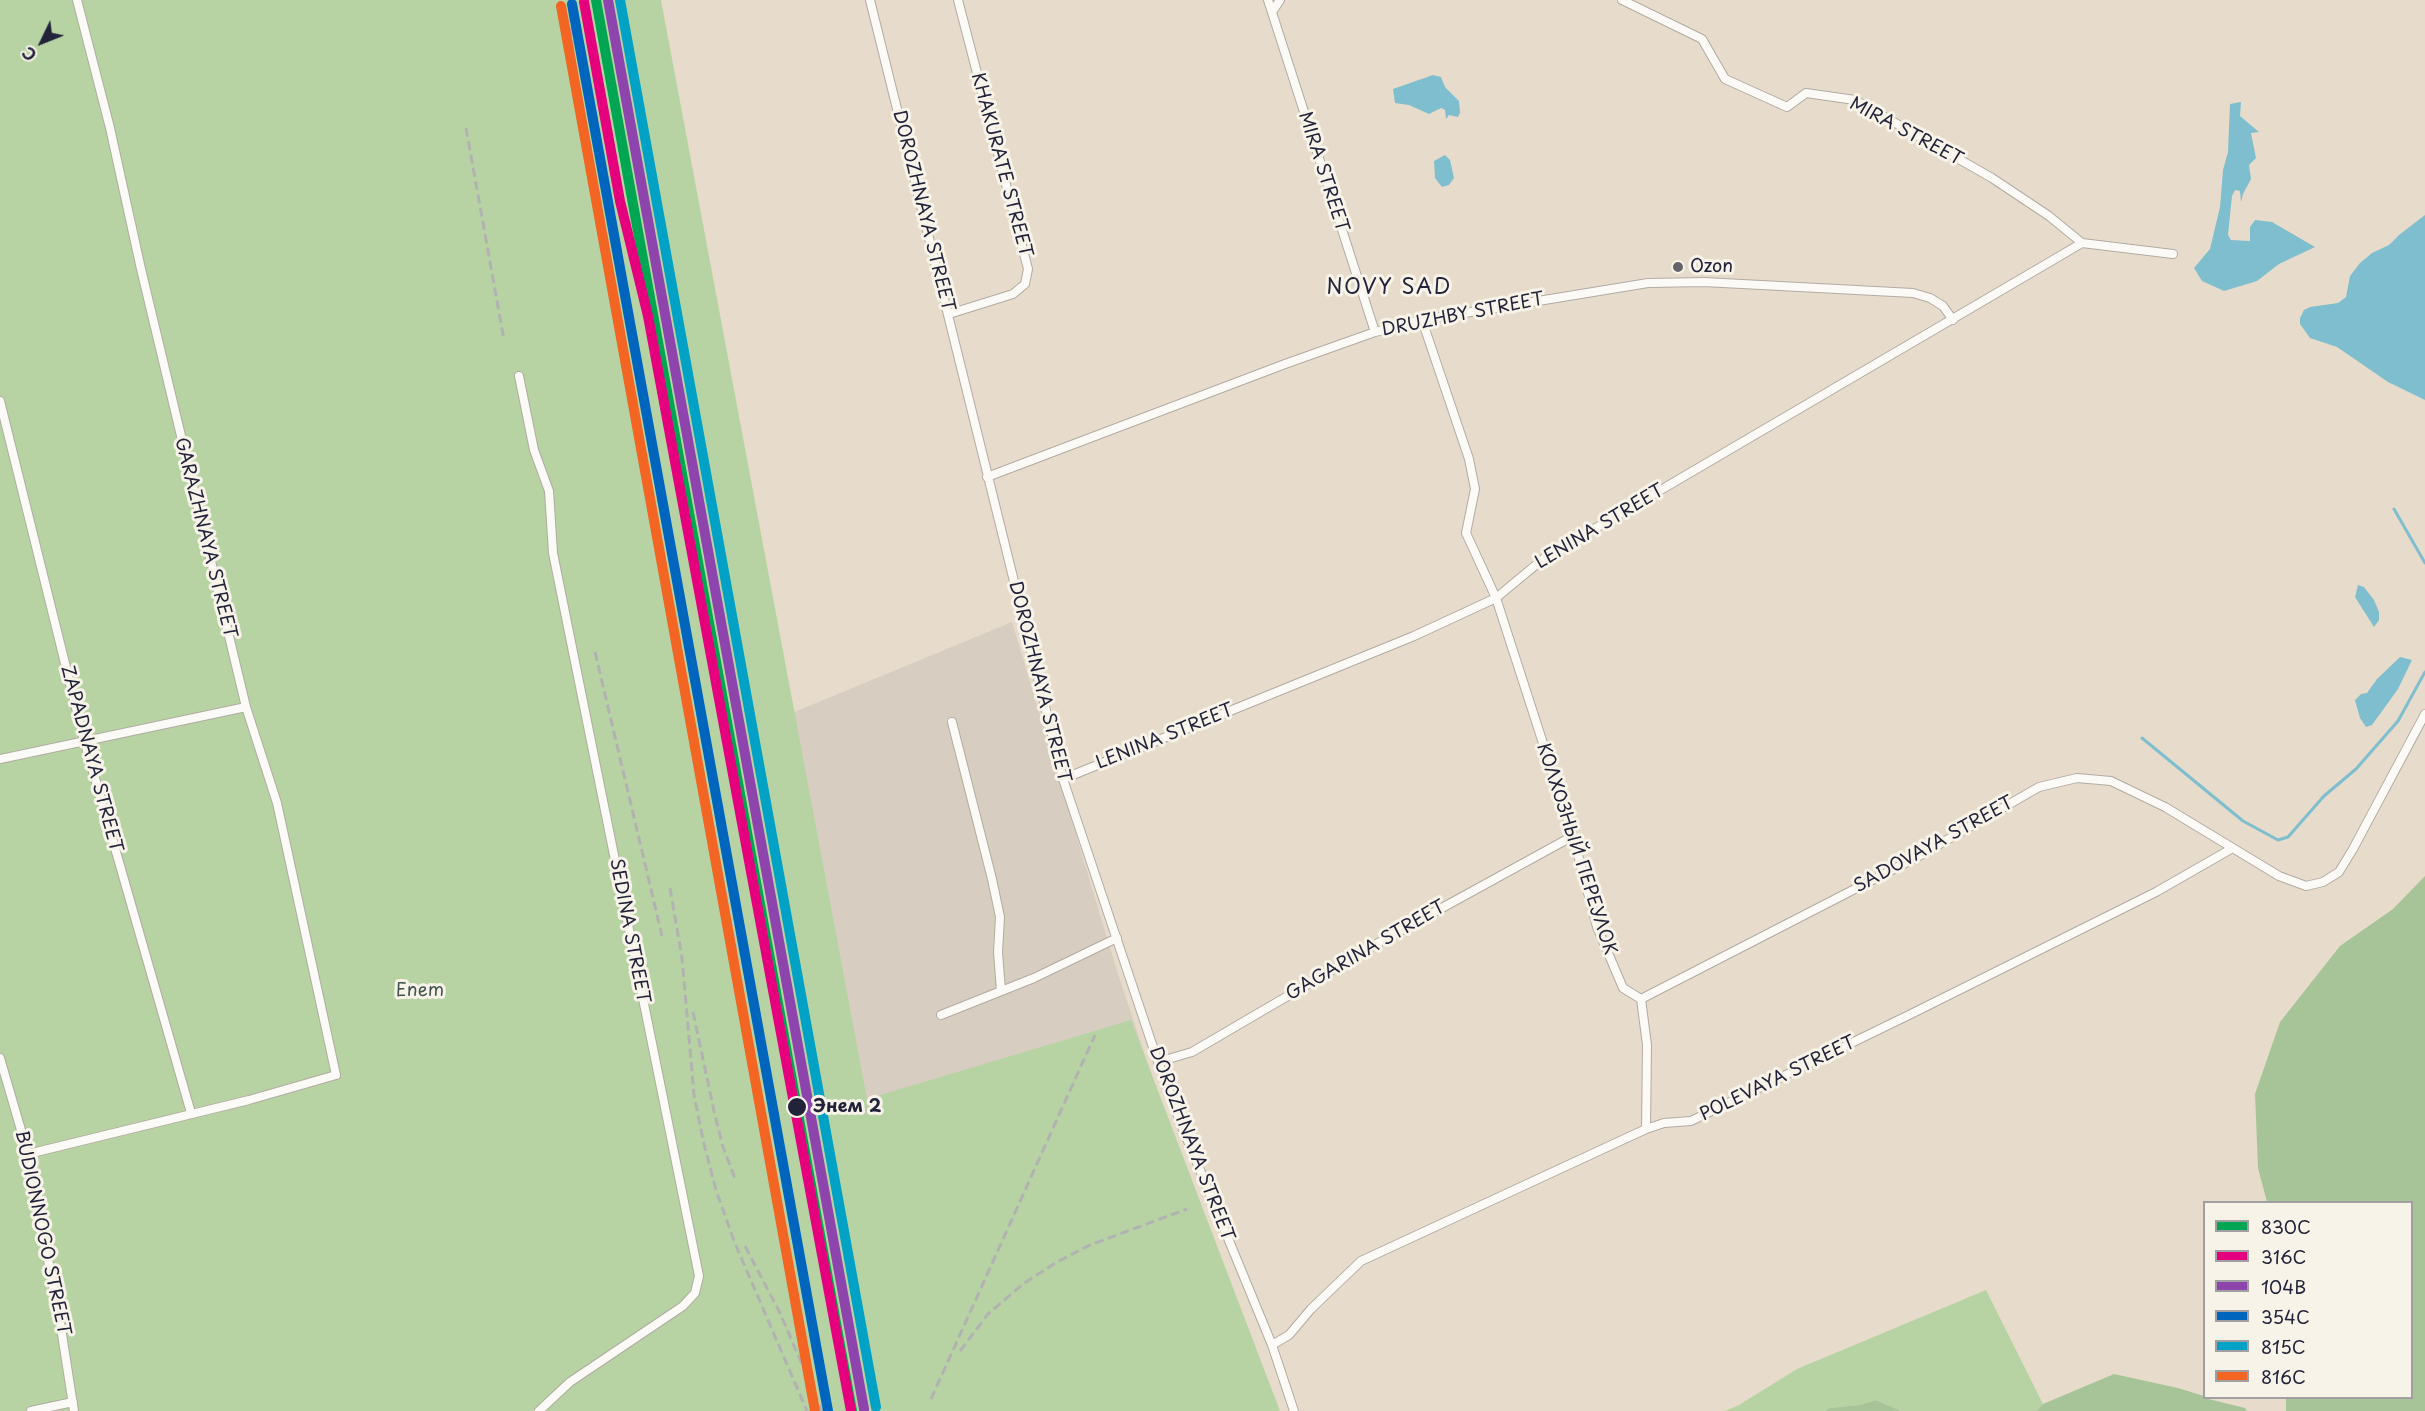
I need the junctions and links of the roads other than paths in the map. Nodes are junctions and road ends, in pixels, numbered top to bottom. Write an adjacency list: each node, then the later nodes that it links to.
1 (77, 0): 18 (street, GARAZHNAYA STREET)
2 (870, 0): 10 (street, DOROZHNAYA STREET)
3 (958, 0): 10 (street, KHAKURATE STREET)
4 (1268, 0): 7 (street, MIRA STREET)
5 (1280, 0): 7 (street)
6 (1622, 0): 8 (street, MIRA STREET)
7 (1272, 12): 13 (street, MIRA STREET)
8 (2082, 243): 9 (street); 12 (street, LENINA STREET)
9 (2173, 254)
10 (949, 314): 16 (street, DOROZHNAYA STREET)
11 (1422, 320): 12 (street, DRUZHBY STREET); 13 (street, DRUZHBY STREET); 17 (street)
12 (1953, 320): 17 (street, LENINA STREET)
13 (1375, 332): 16 (street, DRUZHBY STREET)
14 (519, 376): 38 (street, SEDINA STREET)
15 (0, 401): 21 (street, ZAPADNAYA STREET)
16 (987, 477): 23 (street, DOROZHNAYA STREET)
17 (1496, 598): 23 (street, LENINA STREET); 24 (street, КОЛХОЗНЫЙ ПЕРЕУЛОК)
18 (246, 707): 21 (street); 32 (street, GARAZHNAYA STREET)
19 (2425, 714): 25 (street, SADOVAYA STREET)
20 (952, 722): 27 (street)
21 (84, 740): 22 (street); 32 (street, ZAPADNAYA STREET)
22 (0, 759)
23 (1063, 779): 26 (street, DOROZHNAYA STREET)
24 (1573, 836): 28 (street, КОЛХОЗНЫЙ ПЕРЕУЛОК); 31 (street, GAGARINA STREET)
25 (2232, 849): 28 (street, SADOVAYA STREET); 33 (street, POLEVAYA STREET)
26 (1117, 938): 27 (street); 31 (street, DOROZHNAYA STREET)
27 (1001, 991): 29 (street)
28 (1641, 999): 33 (street)
29 (941, 1015)
30 (0, 1058): 34 (street, BUDIONNOGO STREET)
31 (1158, 1062): 35 (street, DOROZHNAYA STREET)
32 (191, 1113): 34 (street)
33 (1646, 1129): 35 (street, POLEVAYA STREET)
34 (28, 1154): 36 (street, BUDIONNOGO STREET)
35 (1272, 1345): 39 (street, DOROZHNAYA STREET)
36 (73, 1406): 37 (street)
37 (31, 1411)
38 (538, 1411)
39 (1294, 1411)

